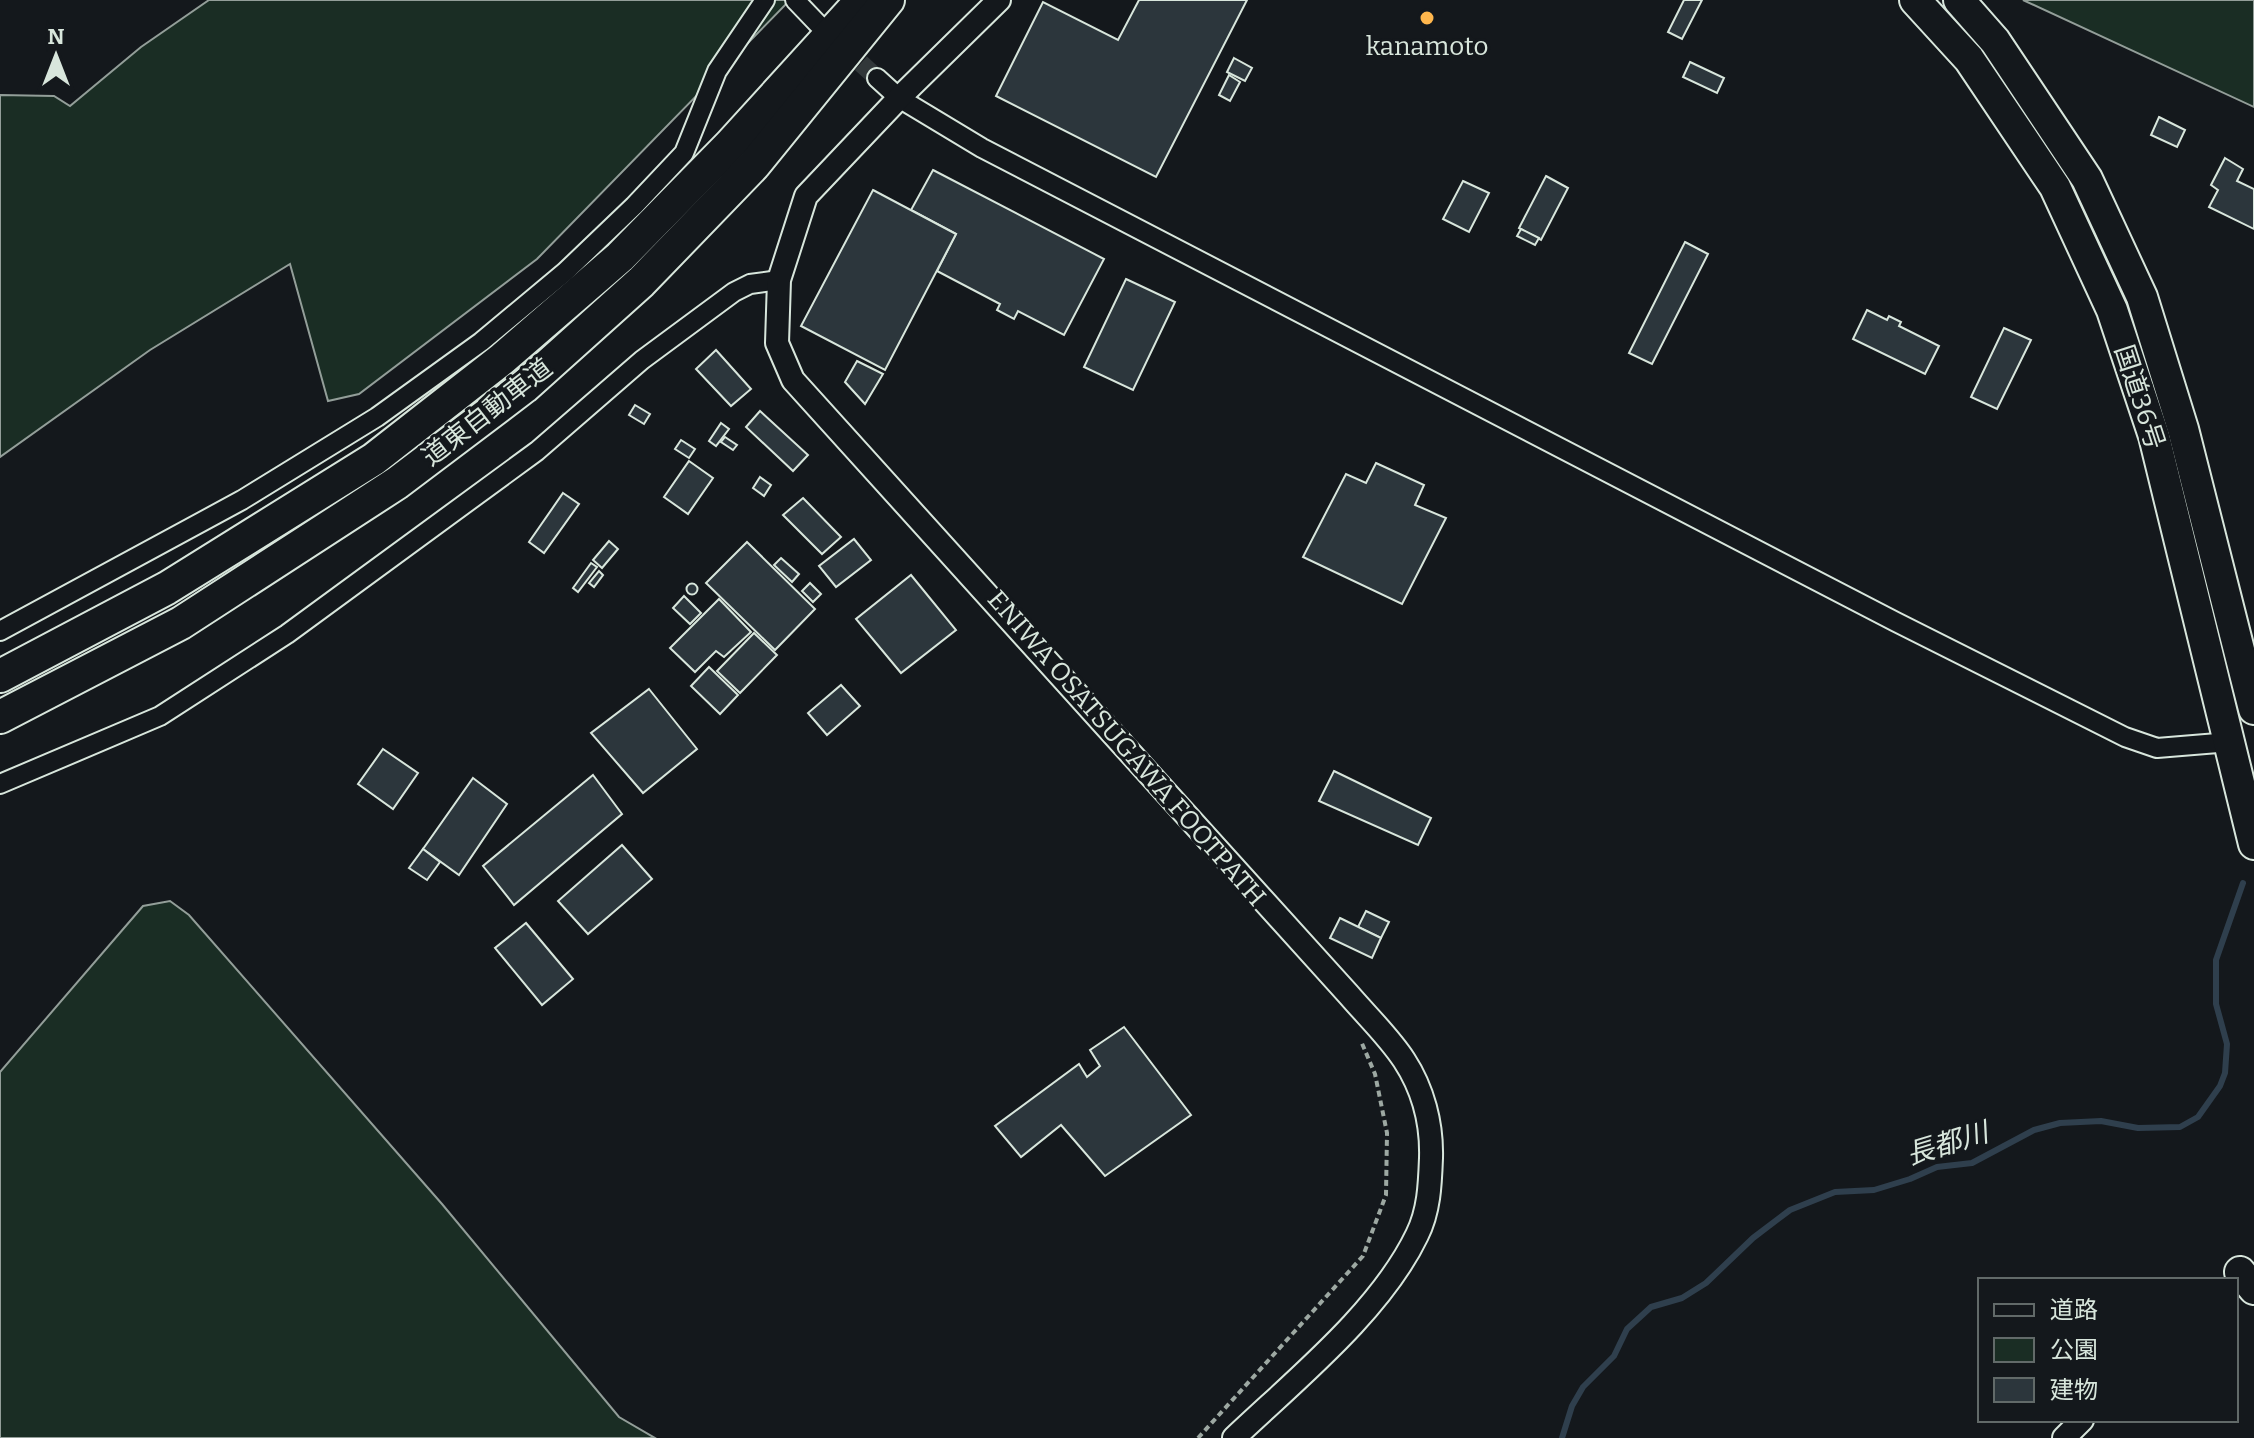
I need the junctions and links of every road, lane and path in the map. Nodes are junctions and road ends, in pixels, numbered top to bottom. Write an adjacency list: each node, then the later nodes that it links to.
1 (765, 0): 12 (street)
2 (795, 0): 8 (street)
3 (862, 0): 13 (highway, 道東自動車道)
4 (888, 0): 15 (highway, 道東自動車道)
5 (999, 0): 10 (street)
6 (1915, 0): 16 (highway, 国道36号)
7 (1959, 0): 14 (highway, 国道36号)
8 (818, 24)
9 (877, 78): 10 (street)
10 (899, 98): 11 (street); 16 (street)
11 (779, 280): 17 (street); 22 (street)
12 (0, 631)
13 (0, 676)
14 (2254, 709)
15 (0, 717)
16 (2230, 742): 18 (highway, 国道36号)
17 (0, 784)
18 (2254, 844)
19 (1358, 1033): 21 (path)
20 (2080, 1422): 23 (street)
21 (1198, 1438)
22 (1234, 1438)
23 (2064, 1438)

